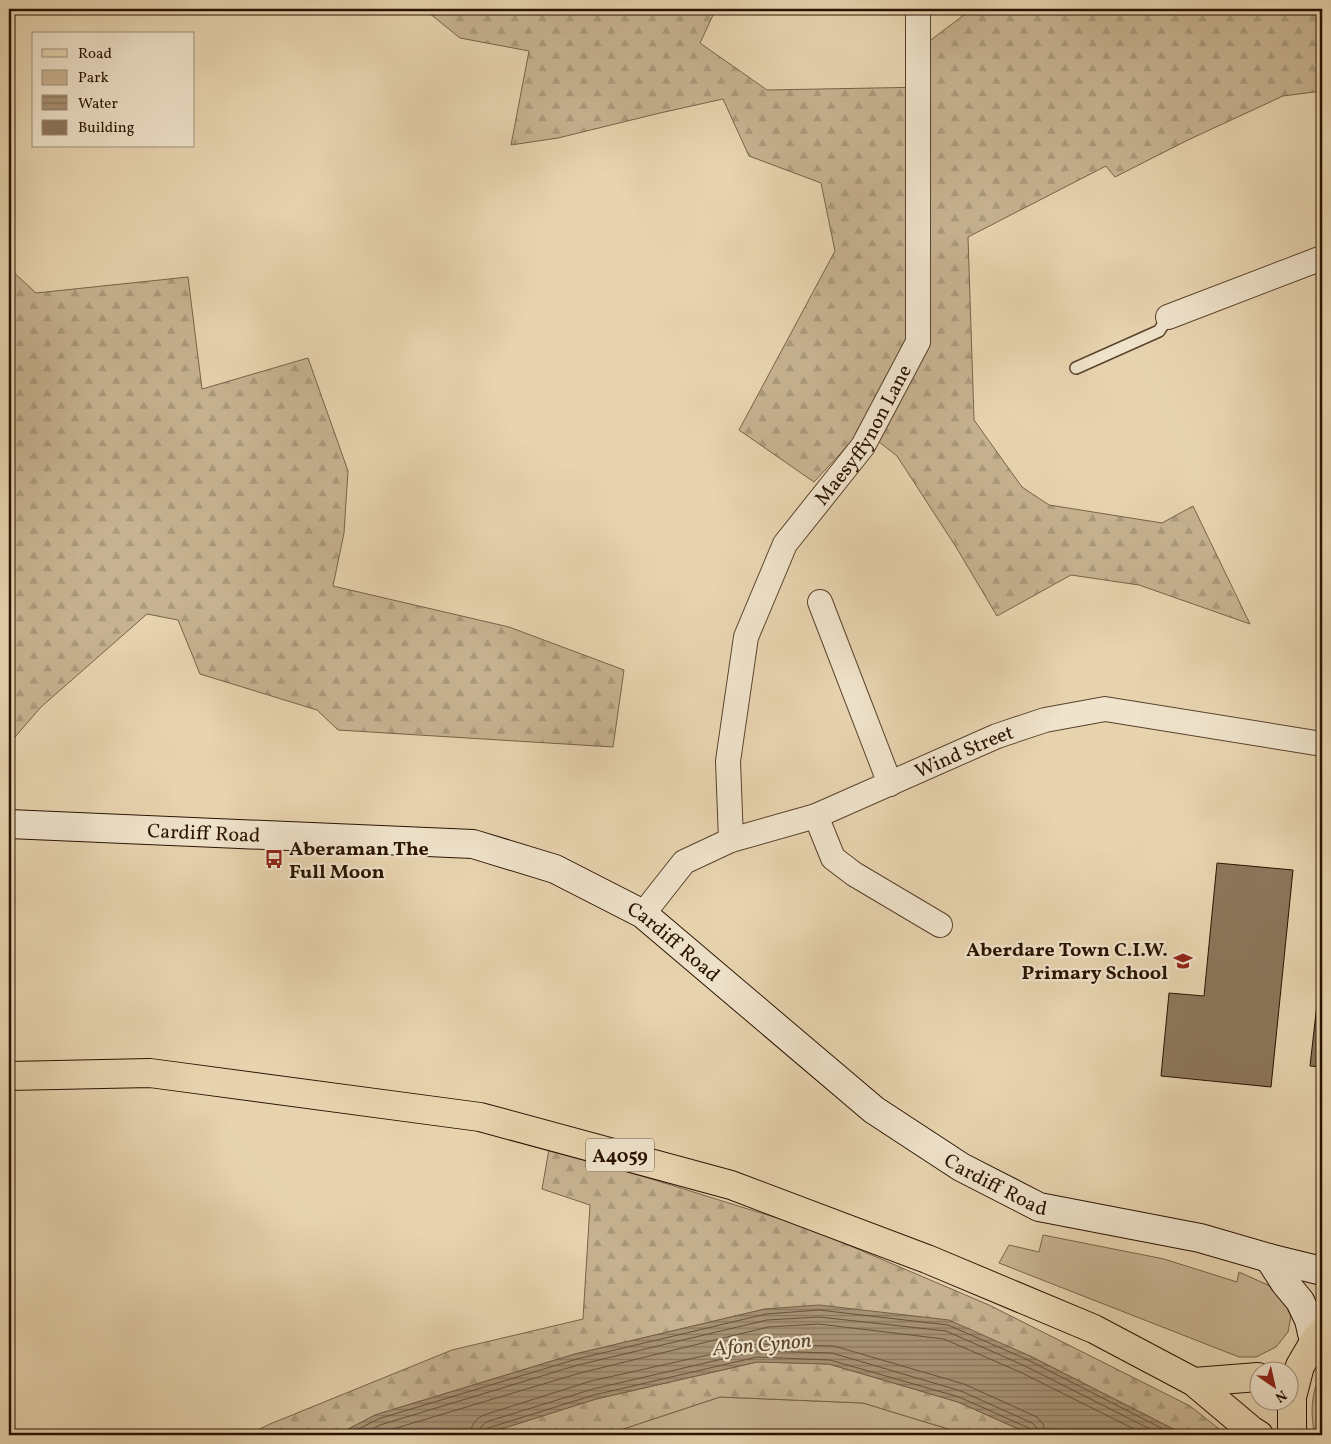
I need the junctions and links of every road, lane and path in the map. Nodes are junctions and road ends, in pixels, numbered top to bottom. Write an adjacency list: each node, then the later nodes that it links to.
1 (918, 9): 10 (street, Maesyffynon Lane)
2 (1322, 258): 3 (street)
3 (1168, 317): 4 (lane)
4 (1076, 368)
5 (820, 602): 7 (street)
6 (1322, 744): 7 (street, Wind Street)
7 (890, 784): 8 (street, Wind Street)
8 (816, 816): 10 (street, Wind Street); 12 (street)
9 (9, 824): 11 (main road, Cardiff Road)
10 (731, 840): 11 (street, Wind Street)
11 (643, 914): 14 (main road, Cardiff Road)
12 (940, 925)
13 (9, 1076): 19 (main road, A4059)
14 (1269, 1258): 15 (main road, Cardiff Road); 16 (main road)
15 (1322, 1271)
16 (1318, 1337): 17 (main road)
17 (1297, 1362)
18 (1248, 1378): 19 (main road)
19 (1194, 1382): 21 (main road, A4059)
20 (1292, 1412): 22 (main road)
21 (1259, 1435)
22 (1293, 1435)

